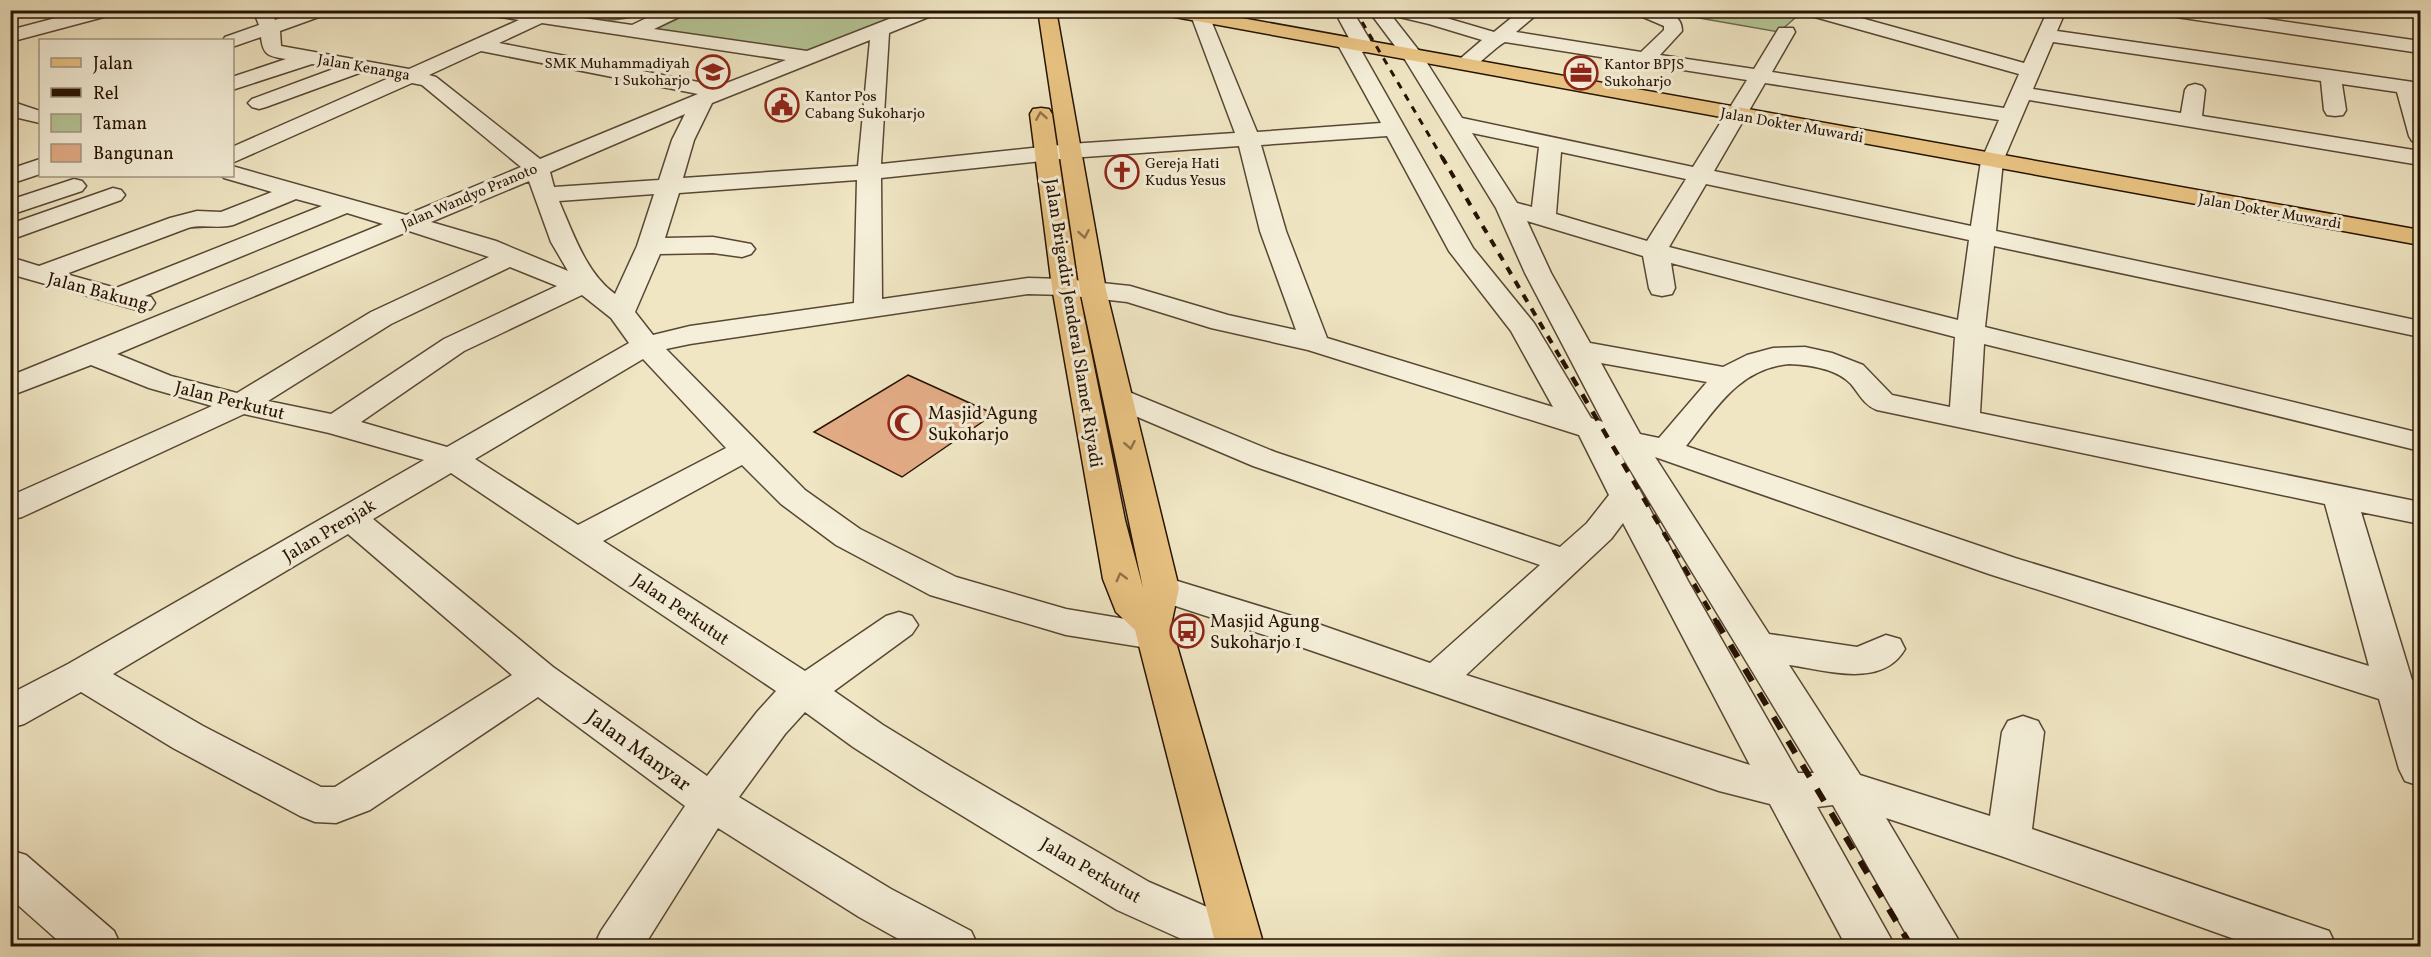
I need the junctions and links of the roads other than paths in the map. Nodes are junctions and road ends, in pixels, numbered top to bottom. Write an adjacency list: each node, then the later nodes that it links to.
1 (109, 10): 25 (street)
2 (321, 10): 20 (street)
3 (490, 10): 18 (street)
4 (679, 10): 22 (street)
5 (930, 10): 21 (street, Jalan Wandyo Pranoto)
6 (1026, 10): 59 (main road, Jalan Brigadir Jenderal Slamet Riyadi, one-way to 6)
7 (1047, 10): 59 (main road, Jalan Brigadir Jenderal Slamet Riyadi)
8 (1164, 10): 19 (main road, Jalan Dokter Muwardi)
9 (1343, 10): 29 (street)
10 (1377, 10): 31 (street)
11 (1391, 10): 26 (street)
12 (1533, 10): 26 (street)
13 (1642, 10): 34 (street)
14 (1810, 10): 17 (street)
15 (2057, 10): 24 (street)
16 (2163, 10): 30 (street)
17 (1834, 13): 37 (street)
18 (541, 17): 22 (street); 28 (street)
19 (1201, 18): 29 (main road, Jalan Dokter Muwardi); 57 (street)
20 (266, 20): 27 (street); 33 (street, Jalan Kenanga)
21 (880, 29): 32 (street, Jalan Wandyo Pranoto); 64 (street)
22 (637, 30): 32 (street)
23 (1786, 32): 39 (street)
24 (2046, 34): 37 (street); 40 (street)
25 (10, 36)
26 (1500, 37): 34 (street); 35 (street)
27 (234, 40)
28 (480, 45): 38 (street); 45 (street)
29 (1356, 46): 31 (main road, Jalan Dokter Muwardi); 55 (street)
30 (2421, 47)
31 (1413, 56): 35 (main road, Jalan Dokter Muwardi); 54 (street)
32 (809, 57): 45 (street, Jalan Wandyo Pranoto)
33 (311, 58): 36 (street, Jalan Kenanga); 41 (street)
34 (1646, 58): 39 (street)
35 (1464, 64): 50 (main road, Jalan Dokter Muwardi)
36 (361, 66): 38 (street, Jalan Kenanga); 46 (street)
37 (2031, 71): 44 (street)
38 (412, 75): 60 (street); 69 (street, Jalan Kenanga)
39 (1758, 76): 50 (street); 51 (street)
40 (2331, 76): 42 (street); 49 (street)
41 (234, 83)
42 (2413, 88): 56 (street)
43 (2195, 90): 53 (street)
44 (2021, 93): 51 (street); 53 (street)
45 (712, 95): 69 (street, Jalan Wandyo Pranoto); 70 (street)
46 (259, 103)
47 (39, 104): 48 (street)
48 (13, 110): 52 (street)
49 (2335, 110)
50 (1736, 114): 62 (main road, Jalan Dokter Muwardi); 66 (street)
51 (2011, 115): 62 (street)
52 (39, 117)
53 (2191, 121): 61 (street)
54 (1456, 123): 58 (street); 76 (street)
55 (1396, 129): 57 (street); 108 (street)
56 (2421, 136)
57 (1249, 140): 59 (street); 98 (street)
58 (1551, 143): 66 (street); 77 (street)
59 (1059, 152): 64 (street); 73 (main road, Jalan Brigadir Jenderal Slamet Riyadi)
60 (234, 155)
61 (2421, 159)
62 (1992, 161): 80 (street); 81 (main road, Jalan Dokter Muwardi)
63 (39, 166): 67 (street)
64 (869, 172): 70 (street); 93 (street)
65 (234, 174): 71 (street)
66 (1700, 175): 80 (street); 84 (street)
67 (10, 177)
68 (91, 179): 75 (street)
69 (540, 181): 70 (street); 78 (street, Jalan Wandyo Pranoto); 88 (street)
70 (668, 186): 82 (street)
71 (295, 191): 74 (street); 87 (street)
72 (113, 195): 79 (street)
73 (1066, 199): 89 (main road, Jalan Brigadir Jenderal Slamet Riyadi); 91 (main road, Jalan Brigadir Jenderal Slamet Riyadi, one-way to 91)
74 (346, 205): 78 (street); 92 (street)
75 (10, 208)
76 (1508, 208): 77 (street); 100 (street)
77 (1544, 216): 84 (street)
78 (405, 223): 85 (street); 95 (street, Jalan Wandyo Pranoto)
79 (10, 233)
80 (1983, 236): 96 (street); 97 (street)
81 (2421, 238)
82 (650, 246): 83 (street); 94 (street)
83 (742, 249)
84 (1654, 251): 90 (street); 97 (street)
85 (511, 256): 88 (street); 105 (street)
86 (10, 265): 87 (street, Jalan Bakung)
87 (39, 275): 92 (street, Jalan Bakung)
88 (585, 287): 94 (street); 107 (street)
89 (1065, 287): 91 (street, Jalan Prenjak); 93 (street, Jalan Prenjak); 121 (main road, Jalan Brigadir Jenderal Slamet Riyadi, one-way to 89)
90 (1662, 288)
91 (1094, 290): 98 (street, Jalan Prenjak); 104 (main road, Jalan Brigadir Jenderal Slamet Riyadi)
92 (120, 296): 95 (street, Jalan Bakung)
93 (868, 309): 99 (street, Jalan Prenjak)
94 (621, 312): 99 (street)
95 (186, 316): 101 (street, Jalan Wandyo Pranoto)
96 (2421, 329)
97 (1970, 332): 106 (street); 110 (street)
98 (1315, 343): 108 (street, Jalan Prenjak)
99 (646, 345): 111 (street); 113 (street, Jalan Prenjak)
100 (1580, 350): 102 (street); 109 (street)
101 (91, 354): 103 (street, Jalan Wandyo Pranoto); 105 (street, Jalan Perkutut)
102 (1728, 377): 106 (street); 112 (street)
103 (10, 387)
104 (1118, 398): 120 (street); 121 (main road, Jalan Brigadir Jenderal Slamet Riyadi, one-way to 121)
105 (241, 404): 107 (street, Jalan Perkutut); 116 (street)
106 (1964, 420): 115 (street)
107 (336, 425): 113 (street, Jalan Perkutut)
108 (1584, 426): 109 (street, Jalan Prenjak); 114 (street)
109 (1628, 440): 112 (street, Jalan Prenjak); 123 (street)
110 (2421, 442)
111 (746, 450): 119 (street); 121 (street)
112 (1666, 450): 129 (street, Jalan Prenjak)
113 (451, 458): 118 (street, Jalan Prenjak); 119 (street, Jalan Perkutut)
114 (1626, 495): 120 (street); 134 (street)
115 (2342, 502): 117 (street); 129 (street)
116 (10, 509)
117 (2421, 513)
118 (350, 518): 125 (street, Jalan Prenjak); 126 (street, Jalan Manyar)
119 (578, 540): 128 (street, Jalan Perkutut)
120 (1566, 561): 127 (street)
121 (1156, 616): 127 (street); 138 (main road, Jalan Brigadir Jenderal Slamet Riyadi)
122 (899, 625): 128 (street)
123 (1755, 646): 124 (street); 133 (street)
124 (1886, 649)
125 (82, 674): 126 (street); 130 (street, Jalan Prenjak)
126 (539, 677): 135 (street, Jalan Manyar)
127 (1436, 680): 134 (street)
128 (805, 691): 135 (street); 138 (street, Jalan Perkutut)
129 (2409, 693): 132 (street)
130 (10, 713)
131 (2023, 732): 136 (street)
132 (2421, 769)
133 (1845, 787): 134 (street); 136 (street); 143 (street)
134 (1786, 790): 142 (street)
135 (711, 802): 140 (street); 141 (street, Jalan Manyar)
136 (2009, 840): 144 (street)
137 (10, 869): 139 (street)
138 (1239, 945)
139 (97, 946)
140 (618, 946)
141 (954, 946)
142 (1871, 946)
143 (1938, 946)
144 (2312, 946)

